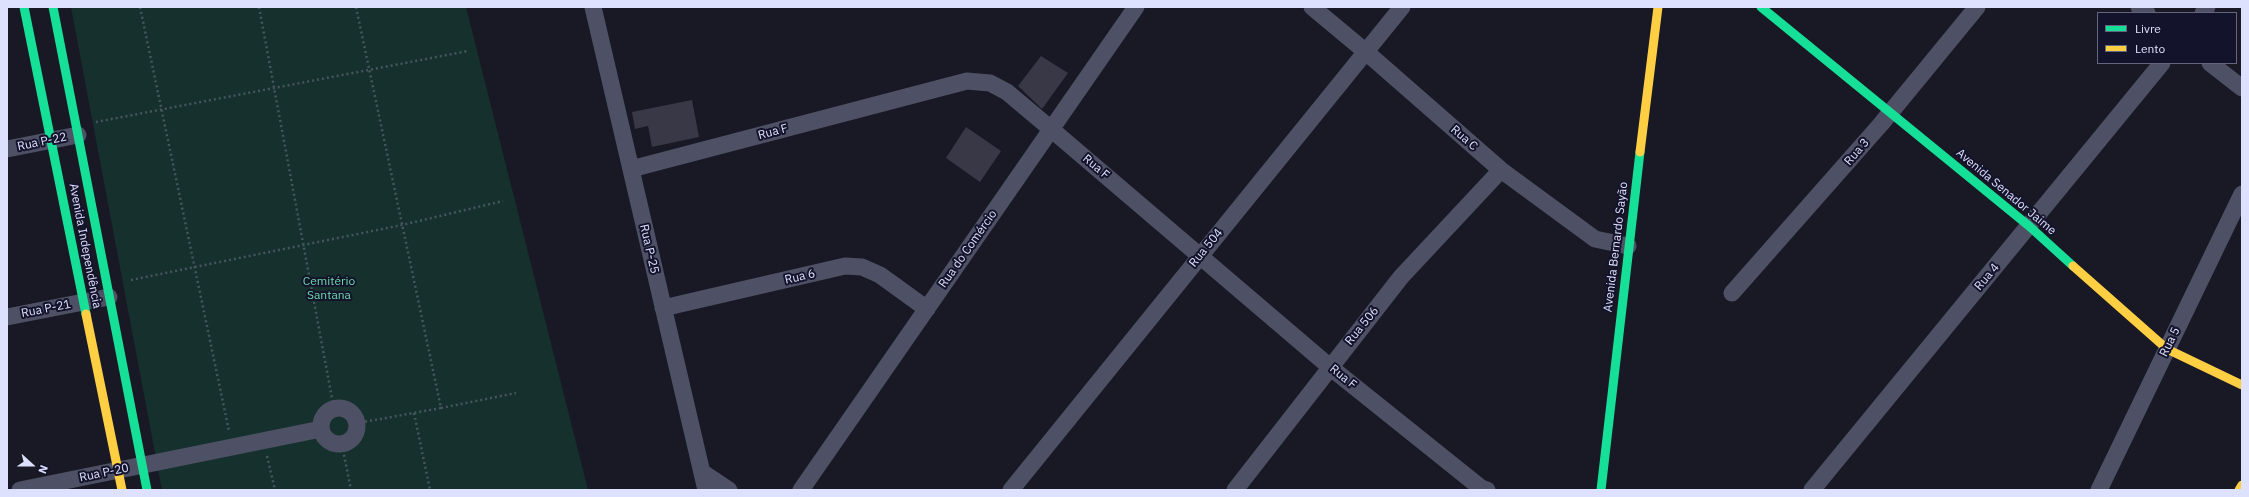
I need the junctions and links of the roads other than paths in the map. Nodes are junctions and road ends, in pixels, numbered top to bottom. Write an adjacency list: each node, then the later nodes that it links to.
1 (24, 7): 17 (street, Avenida Independência)
2 (53, 7): 16 (street, Avenida Independência)
3 (593, 7): 19 (street, Rua P-25)
4 (1136, 7): 15 (street, Rua do Comércio)
5 (1312, 7): 10 (street, Rua C)
6 (1402, 7): 10 (street, Rua 504)
7 (1658, 7): 23 (street, Avenida Bernardo Sayão)
8 (1761, 7): 14 (street, Avenida Senador Jaime)
9 (1977, 7): 14 (street, Rua 3)
10 (1366, 52): 20 (street, Rua C); 24 (street, Rua 504)
11 (2161, 64): 22 (street, Rua 4)
12 (2211, 64): 13 (street)
13 (2242, 88)
14 (1890, 113): 22 (street, Avenida Senador Jaime); 25 (street, Rua 3)
15 (1051, 129): 19 (street, Rua F); 24 (street, Rua F); 29 (street, Rua do Comércio)
16 (78, 135): 17 (street, Rua P-22); 26 (street, Avenida Independência)
17 (52, 140): 18 (street, Rua P-22); 27 (street, Avenida Independência)
18 (7, 150)
19 (631, 170): 28 (street, Rua P-25)
20 (1501, 170): 23 (street, Rua C); 32 (street, Rua 506)
21 (2242, 194): 31 (street, Rua 5)
22 (2029, 226): 31 (street, Avenida Senador Jaime); 49 (street, Rua 4)
23 (1628, 246): 48 (street, Avenida Bernardo Sayão)
24 (1200, 256): 32 (street, Rua F); 45 (street, Rua 504)
25 (1732, 293)
26 (109, 297): 27 (street, Rua P-21); 35 (street, Avenida Independência)
27 (84, 302): 30 (street, Rua P-21); 36 (street, Avenida Independência)
28 (663, 308): 29 (street, Rua 6); 37 (street, Rua P-25)
29 (927, 309): 44 (street, Rua do Comércio)
30 (7, 317)
31 (2167, 349): 33 (street, Avenida Senador Jaime); 50 (street, Rua 5)
32 (1330, 367): 46 (street, Rua 506); 47 (street, Rua F)
33 (2242, 385)
34 (321, 429): 34 (street); 35 (street, Rua P-20)
35 (142, 465): 36 (street, Rua P-20); 41 (street, Avenida Independência)
36 (118, 470): 39 (street, Rua P-20); 40 (street, Avenida Independência)
37 (702, 472): 42 (street, Rua P-25); 43 (street)
38 (2242, 485): 51 (street)
39 (20, 490)
40 (122, 490)
41 (147, 490)
42 (706, 490)
43 (729, 490)
44 (801, 490)
45 (1011, 490)
46 (1235, 490)
47 (1487, 490)
48 (1601, 490)
49 (1812, 490)
50 (2099, 490)
51 (2239, 490)

